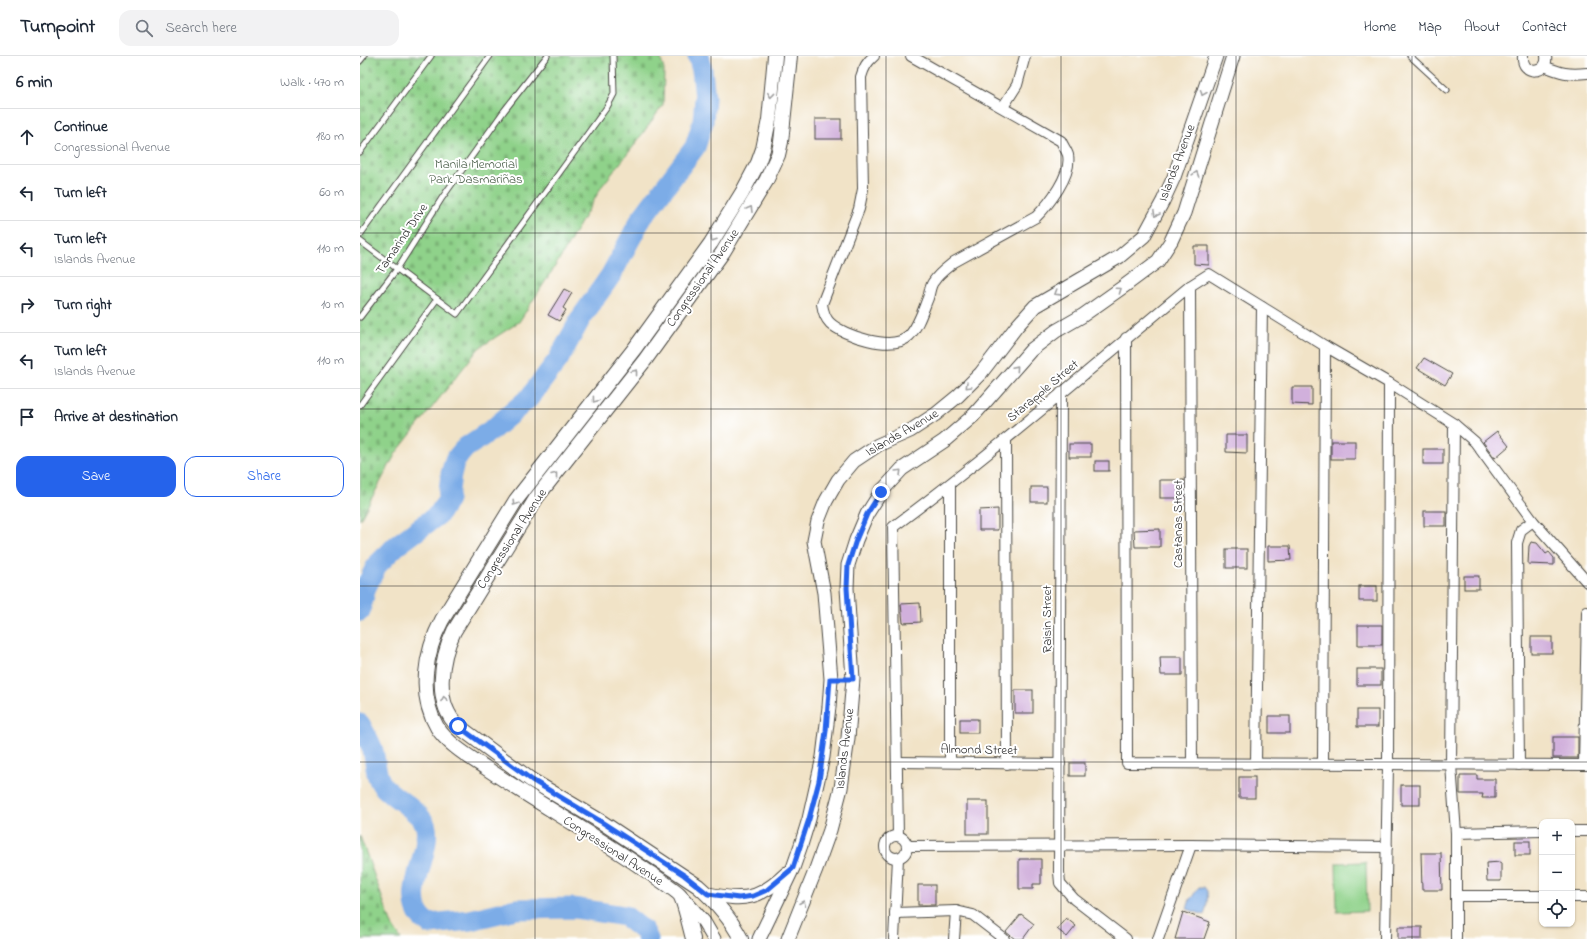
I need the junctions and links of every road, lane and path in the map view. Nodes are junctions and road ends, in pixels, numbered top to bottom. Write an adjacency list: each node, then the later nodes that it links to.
1 (364, 56): 15 (lane)
2 (431, 56): 20 (lane)
3 (490, 56): 21 (lane)
4 (547, 56): 23 (lane, Tamarind Drive)
5 (614, 56): 25 (lane)
6 (775, 56): 64 (main road, Congressional Avenue, one-way to 64)
7 (790, 56): 63 (main road, Congressional Avenue, one-way to 7)
8 (874, 56): 19 (street)
9 (911, 56): 19 (street)
10 (1025, 56): 19 (street)
11 (1216, 56): 39 (street, Islands Avenue, one-way to 39)
12 (1232, 56): 40 (street, Islands Avenue, one-way to 12)
13 (1410, 56): 18 (lane)
14 (1523, 56): 16 (street)
15 (360, 61)
16 (1545, 61): 17 (street)
17 (1587, 73)
18 (1447, 90)
19 (1003, 107)
20 (360, 152)
21 (360, 235)
22 (360, 241): 23 (lane)
23 (397, 269): 25 (lane); 27 (lane, Tamarind Drive)
24 (1190, 286): 26 (street, Starapple Street); 28 (street, Starapple Street); 43 (street, Castanas Street)
25 (438, 299): 32 (lane)
26 (1262, 307): 29 (street); 46 (street)
27 (360, 317)
28 (1126, 338): 31 (street, Starapple Street); 43 (street)
29 (1325, 346): 30 (street); 47 (street)
30 (1389, 383): 33 (street); 48 (street)
31 (1061, 393): 34 (street, Starapple Street); 45 (street, Raisin Street)
32 (360, 405)
33 (1454, 424): 36 (street); 49 (street)
34 (1006, 440): 35 (street, Starapple Street); 44 (street)
35 (950, 485): 41 (street, Starapple Street); 42 (street)
36 (1533, 521): 37 (street); 50 (street)
37 (1587, 582)
38 (1587, 612): 51 (street)
39 (830, 679): 40 (street); 62 (street, Islands Avenue)
40 (853, 679): 71 (street, Islands Avenue, one-way to 40)
41 (897, 762): 42 (street, Almond Street); 56 (street)
42 (950, 762): 44 (street, Almond Street)
43 (1192, 763): 46 (street)
44 (1007, 764): 45 (street, Almond Street)
45 (1060, 764): 57 (street, Raisin Street)
46 (1256, 764): 47 (street)
47 (1323, 764): 48 (street)
48 (1388, 764): 49 (street); 60 (street)
49 (1450, 765): 50 (street); 54 (street)
50 (1519, 765): 51 (street)
51 (1586, 765)
52 (1575, 831): 53 (street)
53 (1587, 831)
54 (1456, 832): 55 (street); 68 (street)
55 (1539, 832)
56 (898, 836): 59 (street); 61 (street)
57 (1058, 845): 58 (street); 59 (street); 80 (street, Raisin Street)
58 (1191, 845): 60 (street); 81 (street)
59 (908, 846): 61 (street)
60 (1387, 847): 82 (street)
61 (898, 858): 70 (street)
62 (793, 868): 63 (street); 75 (street, Islands Avenue)
63 (708, 894): 74 (main road, Congressional Avenue)
64 (680, 895): 72 (main road); 73 (street, Congressional Avenue)
65 (1539, 896): 68 (street)
66 (1575, 896): 67 (street)
67 (1587, 897)
68 (1457, 898): 83 (street)
69 (956, 911): 70 (street); 78 (street); 79 (street)
70 (895, 912): 77 (street)
71 (790, 934): 76 (street)
72 (693, 939)
73 (714, 939)
74 (741, 939)
75 (759, 939)
76 (778, 939)
77 (894, 939)
78 (954, 939)
79 (1004, 939)
80 (1126, 939)
81 (1158, 939)
82 (1385, 939)
83 (1456, 939)

